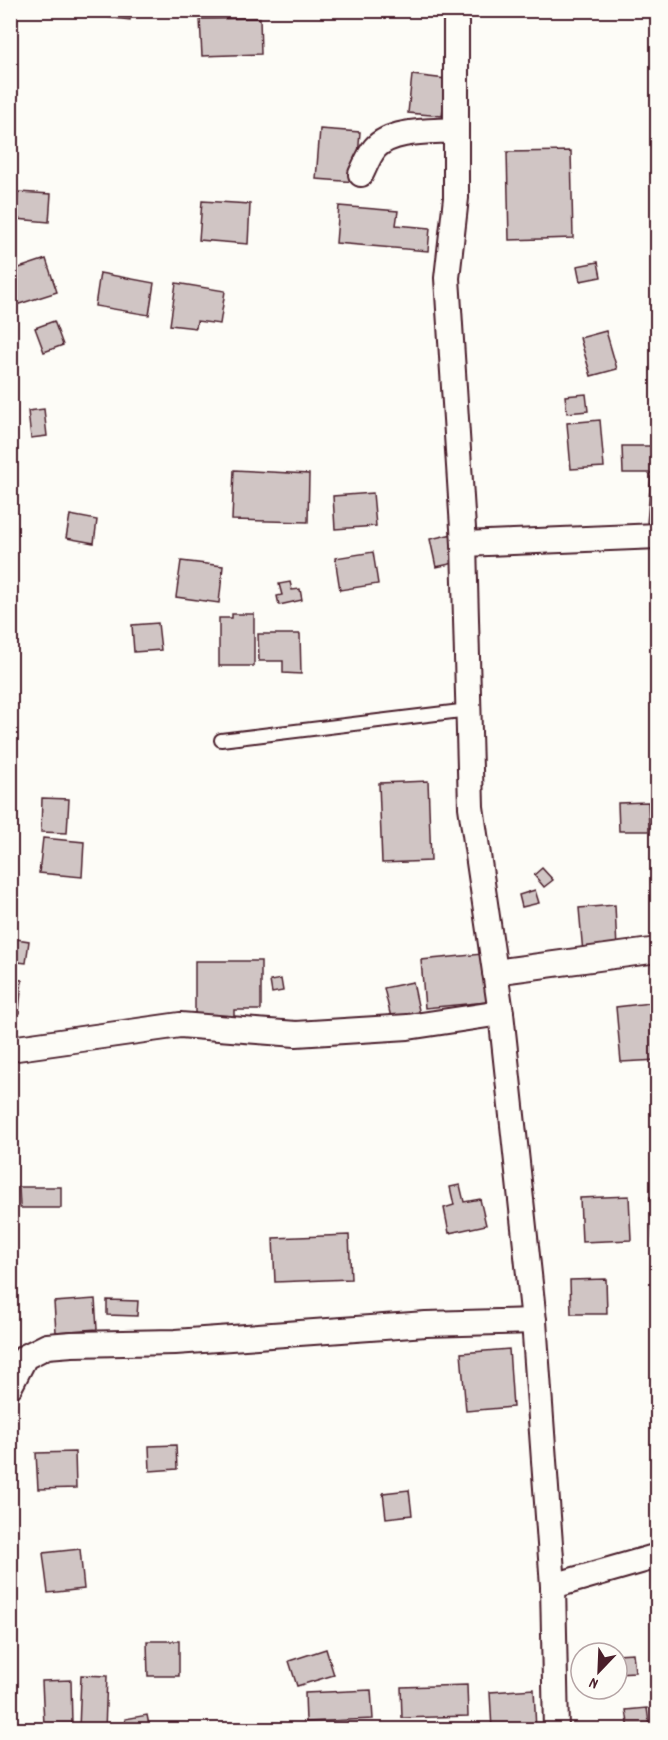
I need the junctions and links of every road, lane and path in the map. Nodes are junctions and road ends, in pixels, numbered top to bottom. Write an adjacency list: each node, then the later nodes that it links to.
1 (456, 10): 2 (street)
2 (456, 130): 3 (street); 5 (street)
3 (361, 174)
4 (657, 536): 5 (street)
5 (464, 544): 6 (street)
6 (469, 710): 7 (lane); 9 (street)
7 (221, 740)
8 (657, 950): 9 (street)
9 (495, 972): 10 (street)
10 (501, 1013): 11 (street); 12 (street)
11 (10, 1049)
12 (534, 1322): 13 (street); 15 (street)
13 (10, 1386)
14 (657, 1556): 15 (street)
15 (553, 1586): 16 (street)
16 (556, 1730)

